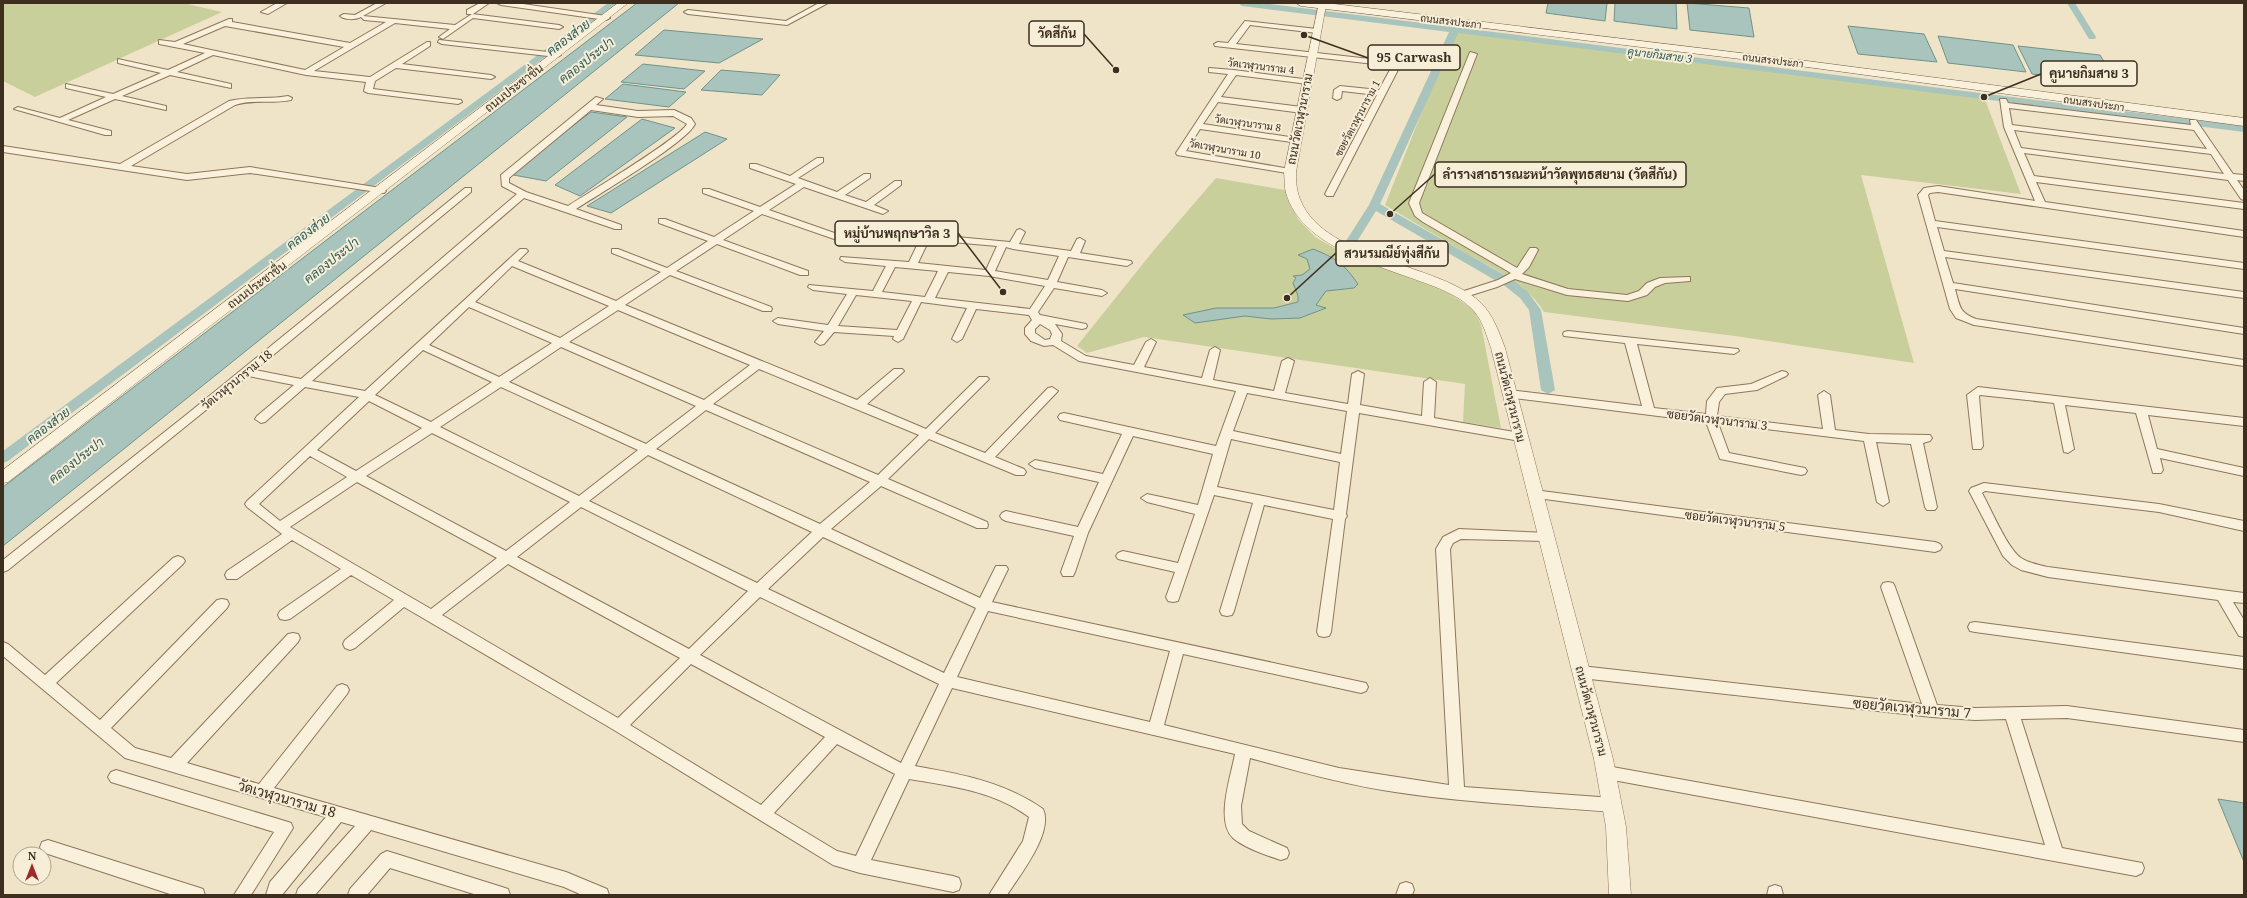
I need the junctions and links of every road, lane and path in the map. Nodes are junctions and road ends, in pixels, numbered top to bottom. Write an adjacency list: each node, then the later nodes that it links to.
1 (283, 3): 11 (street)
2 (382, 3): 14 (street)
3 (485, 3): 12 (street)
4 (501, 3): 15 (street)
5 (624, 3): 15 (street, ถนนประชาชื่น)
6 (807, 3): 9 (street)
7 (1302, 3): 10 (main road, ถนนสรงประภา)
8 (1355, 3): 36 (main road, ถนนสรงประภา)
9 (823, 4): 20 (street)
10 (1321, 10): 24 (street, ถนนวัดเวฬุวนาราม); 36 (main road, ถนนสรงประภา)
11 (264, 12)
12 (470, 12)
13 (688, 12): 20 (street)
14 (344, 16)
15 (599, 17): 34 (street, ถนนประชาชื่น)
16 (236, 18): 19 (street)
17 (364, 18): 18 (street)
18 (393, 21): 21 (street); 29 (street)
19 (222, 23): 28 (street); 29 (street)
20 (787, 23): 23 (street)
21 (457, 27): 22 (street); 25 (street)
22 (559, 27)
23 (777, 29)
24 (1317, 31): 30 (street); 32 (street, ถนนวัดเวฬุวนาราม)
25 (443, 39): 34 (street); 37 (street)
26 (162, 42): 28 (street)
27 (1218, 44): 30 (street)
28 (175, 45): 31 (street)
29 (352, 46): 41 (street)
30 (1230, 46): 32 (street)
31 (212, 53): 39 (street); 41 (street)
32 (1313, 54): 44 (street, ถนนวัดเวฬุวนาราม); 47 (street, ซอยวัดเวฬุวนาราม 1)
33 (1473, 54): 121 (street)
34 (556, 55): 81 (street, ถนนประชาชื่น)
35 (121, 61): 39 (street)
36 (1806, 61): 58 (main road, ถนนสรงประภา); 60 (main road, ถนนสรงประภา)
37 (394, 66): 42 (street); 43 (street)
38 (1212, 70): 40 (street, วัดเวฬุวนาราม 4)
39 (169, 72): 46 (street); 48 (street)
40 (1234, 72): 44 (street, วัดเวฬุวนาราม 4); 52 (street, วัดเวฬุวนาราม 10)
41 (306, 73): 43 (street)
42 (491, 77)
43 (371, 80): 53 (street)
44 (1308, 82): 57 (street, ถนนวัดเวฬุวนาราม)
45 (69, 86): 48 (street)
46 (228, 86)
47 (1382, 93): 50 (street); 84 (street, ซอยวัดเวฬุวนาราม 1)
48 (114, 96): 55 (street); 59 (street)
49 (288, 98): 71 (street)
50 (1337, 98)
51 (599, 99): 54 (street)
52 (1215, 99): 57 (street); 62 (street, วัดเวฬุวนาราม 10)
53 (458, 102)
54 (590, 107): 83 (street); 90 (street)
55 (162, 108)
56 (18, 109): 59 (street)
57 (1302, 110): 65 (street, ถนนวัดเวฬุวนาราม)
58 (2244, 112)
59 (61, 120): 64 (street)
60 (2193, 122): 61 (main road, ถนนสรงประภา); 63 (street); 68 (street)
61 (2244, 122)
62 (1198, 126): 65 (street, วัดเวฬุวนาราม 8); 72 (street, วัดเวฬุวนาราม 10)
63 (2008, 127): 67 (street); 68 (street)
64 (108, 133)
65 (1296, 141): 72 (street, ถนนวัดเวฬุวนาราม)
66 (3, 148): 71 (street)
67 (2018, 150): 74 (street); 75 (street)
68 (2213, 152): 74 (street)
69 (820, 160): 77 (street)
70 (753, 166): 77 (street)
71 (122, 167): 81 (street)
72 (1290, 172): 129 (street, ถนนวัดเวฬุวนาราม)
73 (867, 176): 85 (street)
74 (2230, 177): 76 (street); 86 (street)
75 (2029, 178): 87 (street); 89 (street)
76 (2244, 178)
77 (791, 179): 78 (street)
78 (803, 183): 85 (street); 91 (street)
79 (898, 183): 88 (street)
80 (468, 190): 156 (street, วัดเวฬุวนาราม 18)
81 (381, 191): 203 (street, ถนนประชาชื่น)
82 (706, 191): 91 (street)
83 (523, 194): 90 (street); 164 (street)
84 (1330, 194)
85 (839, 195): 88 (street)
86 (2244, 197)
87 (2042, 205): 94 (street); 99 (street)
88 (868, 206): 92 (street)
89 (2244, 206)
90 (569, 210): 96 (street)
91 (761, 210): 101 (street); 103 (street)
92 (884, 211)
93 (662, 221): 103 (street)
94 (1931, 223): 109 (street); 116 (street)
95 (945, 225): 102 (street)
96 (618, 227)
97 (872, 232): 100 (street)
98 (1020, 232): 105 (street)
99 (2244, 234)
100 (926, 237): 102 (street); 115 (street)
101 (840, 238)
102 (940, 238): 105 (street)
103 (716, 241): 118 (street); 119 (street)
104 (1080, 241): 110 (street)
105 (1008, 245): 110 (street); 120 (street)
106 (615, 250): 118 (street)
107 (1533, 250): 121 (street)
108 (523, 251): 112 (street)
109 (1938, 253): 124 (street); 130 (street)
110 (1069, 254): 113 (street); 123 (street)
111 (845, 259): 114 (street)
112 (511, 262): 133 (street); 135 (street)
113 (1127, 262)
114 (892, 264): 115 (street); 128 (street)
115 (912, 266): 117 (street)
116 (2244, 266)
117 (944, 269): 120 (street); 132 (street)
118 (670, 272): 135 (street); 136 (street)
119 (804, 273)
120 (990, 274): 123 (street)
121 (1514, 274): 122 (street); 129 (street)
122 (1686, 279)
123 (1051, 284): 127 (street); 137 (street)
124 (1947, 285): 141 (street); 153 (street)
125 (813, 287): 126 (street)
126 (853, 292): 128 (street); 140 (street)
127 (1102, 293)
128 (876, 294): 131 (street)
129 (1462, 295): 167 (street, ถนนวัดเวฬุวนาราม)
130 (2244, 295)
131 (918, 299): 132 (street); 140 (street)
132 (929, 300): 134 (street)
133 (467, 302): 145 (street); 149 (street)
134 (973, 305): 137 (street); 143 (street)
135 (617, 306): 145 (street); 154 (street)
136 (767, 309)
137 (1036, 317): 139 (street); 148 (street); 148 (street)
138 (778, 321): 140 (street)
139 (1082, 326)
140 (830, 329): 146 (street)
141 (2244, 331)
142 (1568, 334): 144 (street)
143 (957, 339)
144 (1630, 340): 151 (street); 176 (street)
145 (561, 342): 161 (street); 172 (street)
146 (820, 342)
147 (1151, 342): 155 (street)
148 (1058, 344): 155 (street)
149 (420, 345): 161 (street); 168 (street)
150 (1215, 350): 162 (street)
151 (1734, 351)
152 (1288, 361): 169 (street)
153 (2244, 363)
154 (758, 364): 172 (street); 173 (street)
155 (1138, 370): 162 (street)
156 (246, 372): 164 (street); 226 (street, วัดเวฬุวนาราม 18)
157 (898, 372): 173 (street)
158 (1358, 374): 174 (street)
159 (1782, 374): 179 (street)
160 (983, 379): 184 (street)
161 (500, 382): 182 (street); 192 (street)
162 (1207, 382): 165 (street)
163 (1430, 382): 180 (street)
164 (303, 383): 168 (street); 178 (street)
165 (1243, 389): 169 (street); 185 (street)
166 (1052, 391): 195 (street)
167 (1509, 394): 176 (street, ซอยวัดเวฬุวนาราม 3); 187 (street, ถนนวัดเวฬุวนาราม)
168 (366, 395): 182 (street); 190 (street)
169 (1279, 395): 174 (street)
170 (1824, 396): 186 (street)
171 (2059, 401): 175 (street); 189 (street); 191 (street)
172 (705, 405): 192 (street); 205 (street)
173 (859, 405): 184 (street)
174 (1354, 408): 180 (street); 196 (street)
175 (2141, 409): 181 (street); 194 (street)
176 (1649, 412): 179 (street, ซอยวัดเวฬุวนาราม 3)
177 (1064, 417): 183 (street)
178 (261, 419)
179 (1711, 420): 186 (street, ซอยวัดเวฬุวนาราม 3); 199 (street)
180 (1428, 421): 187 (street)
181 (2244, 422)
182 (433, 427): 202 (street); 210 (street)
183 (1129, 431): 193 (street); 204 (street)
184 (926, 433): 195 (street); 205 (street)
185 (1227, 434): 193 (street); 196 (street)
186 (1830, 434): 188 (street, ซอยวัดเวฬุวนาราม 3)
187 (1520, 437): 207 (street, ถนนวัดเวฬุวนาราม)
188 (1870, 438): 211 (street); 212 (street, ซอยวัดเวฬุวนาราม 3)
189 (1977, 446)
190 (308, 450): 202 (street); 219 (street)
191 (2068, 450)
192 (646, 451): 210 (street); 218 (street)
193 (1220, 451): 206 (street)
194 (2153, 452): 198 (street); 201 (street)
195 (987, 458): 200 (street)
196 (1348, 459): 215 (street)
197 (1035, 464): 204 (street)
198 (2157, 470)
199 (1801, 471)
200 (1020, 472)
201 (2244, 472)
202 (358, 475): 219 (street); 224 (street)
203 (3, 478)
204 (1107, 479): 220 (street)
205 (878, 481): 216 (street); 218 (street)
206 (1210, 490): 209 (street); 213 (street)
207 (1534, 494): 221 (street, ถนนวัดเวฬุวนาราม); 222 (street, ซอยวัดเวฬุวนาราม 5)
208 (1147, 498): 213 (street)
209 (1260, 499): 215 (street); 240 (street)
210 (580, 501): 224 (street); 233 (street)
211 (1883, 502)
212 (1931, 507)
213 (1203, 511): 228 (street)
214 (1006, 516): 220 (street)
215 (1341, 516): 244 (street)
216 (982, 525)
217 (2244, 526): 234 (street)
218 (822, 530): 233 (street); 239 (street)
219 (286, 531): 227 (street); 231 (street)
220 (1082, 533): 230 (street)
221 (1544, 536): 252 (street, ถนนวัดเวฬุวนาราม); 270 (street)
222 (1935, 547)
223 (1123, 556): 228 (street)
224 (508, 557): 242 (street); 250 (street)
225 (178, 561): 254 (street)
226 (3, 566)
227 (350, 569): 237 (street); 241 (street)
228 (1182, 569): 235 (street)
229 (1001, 570): 239 (street)
230 (1068, 572)
231 (232, 575)
232 (1888, 587): 257 (street)
233 (758, 590): 250 (street); 253 (street)
234 (2222, 595): 236 (street); 245 (street)
235 (1173, 597)
236 (2244, 598)
237 (403, 600): 242 (street); 247 (street)
238 (222, 604): 260 (street)
239 (983, 605): 249 (street); 253 (street)
240 (1227, 611)
241 (285, 615)
242 (431, 616): 259 (street)
243 (1975, 626): 251 (street)
244 (1324, 632)
245 (2244, 632)
246 (293, 638): 265 (street)
247 (350, 644)
248 (3, 648): 254 (street, วัดเวฬุวนาราม 18)
249 (1178, 648): 255 (street); 261 (street)
250 (691, 655): 259 (street); 262 (street)
251 (2244, 663)
252 (1581, 672): 257 (street, ซอยวัดเวฬุวนาราม 7); 267 (street, ถนนวัดเวฬุวนาราม)
253 (947, 681): 261 (street); 266 (street)
254 (46, 683): 260 (street, วัดเวฬุวนาราม 18)
255 (1361, 687)
256 (342, 690): 269 (street)
257 (1932, 712): 258 (street, ซอยวัดเวฬุวนาราม 7)
258 (2012, 714): 263 (street, ซอยวัดเวฬุวนาราม 7); 277 (street)
259 (619, 726): 273 (street)
260 (101, 729): 265 (street, วัดเวฬุวนาราม 18)
261 (1155, 730): 264 (street)
262 (836, 735): 266 (street); 273 (street)
263 (2244, 736)
264 (1244, 750): 270 (street); 276 (street)
265 (174, 766): 269 (street, วัดเวฬุวนาราม 18)
266 (904, 771): 278 (street); 288 (street)
267 (1607, 773): 271 (street, ถนนวัดเวฬุวนาราม); 277 (street)
268 (116, 777): 282 (street)
269 (262, 791): 272 (street, วัดเวฬุวนาราม 18)
270 (1457, 793): 271 (street)
271 (1613, 805): 289 (street, ถนนวัดเวฬุวนาราม)
272 (338, 814): 274 (street, วัดเวฬุวนาราม 18); 283 (street)
273 (763, 814): 278 (street)
274 (368, 822): 284 (street); 287 (street, วัดเวฬุวนาราม 18)
275 (52, 848): 281 (street)
276 (1281, 853)
277 (2056, 854): 279 (street)
278 (860, 865): 280 (street)
279 (2136, 868)
280 (953, 884)
281 (197, 895)
282 (242, 895)
283 (274, 895)
284 (304, 895)
285 (356, 895): 286 (street)
286 (502, 895)
287 (601, 895)
288 (997, 895)
289 (1620, 895)

